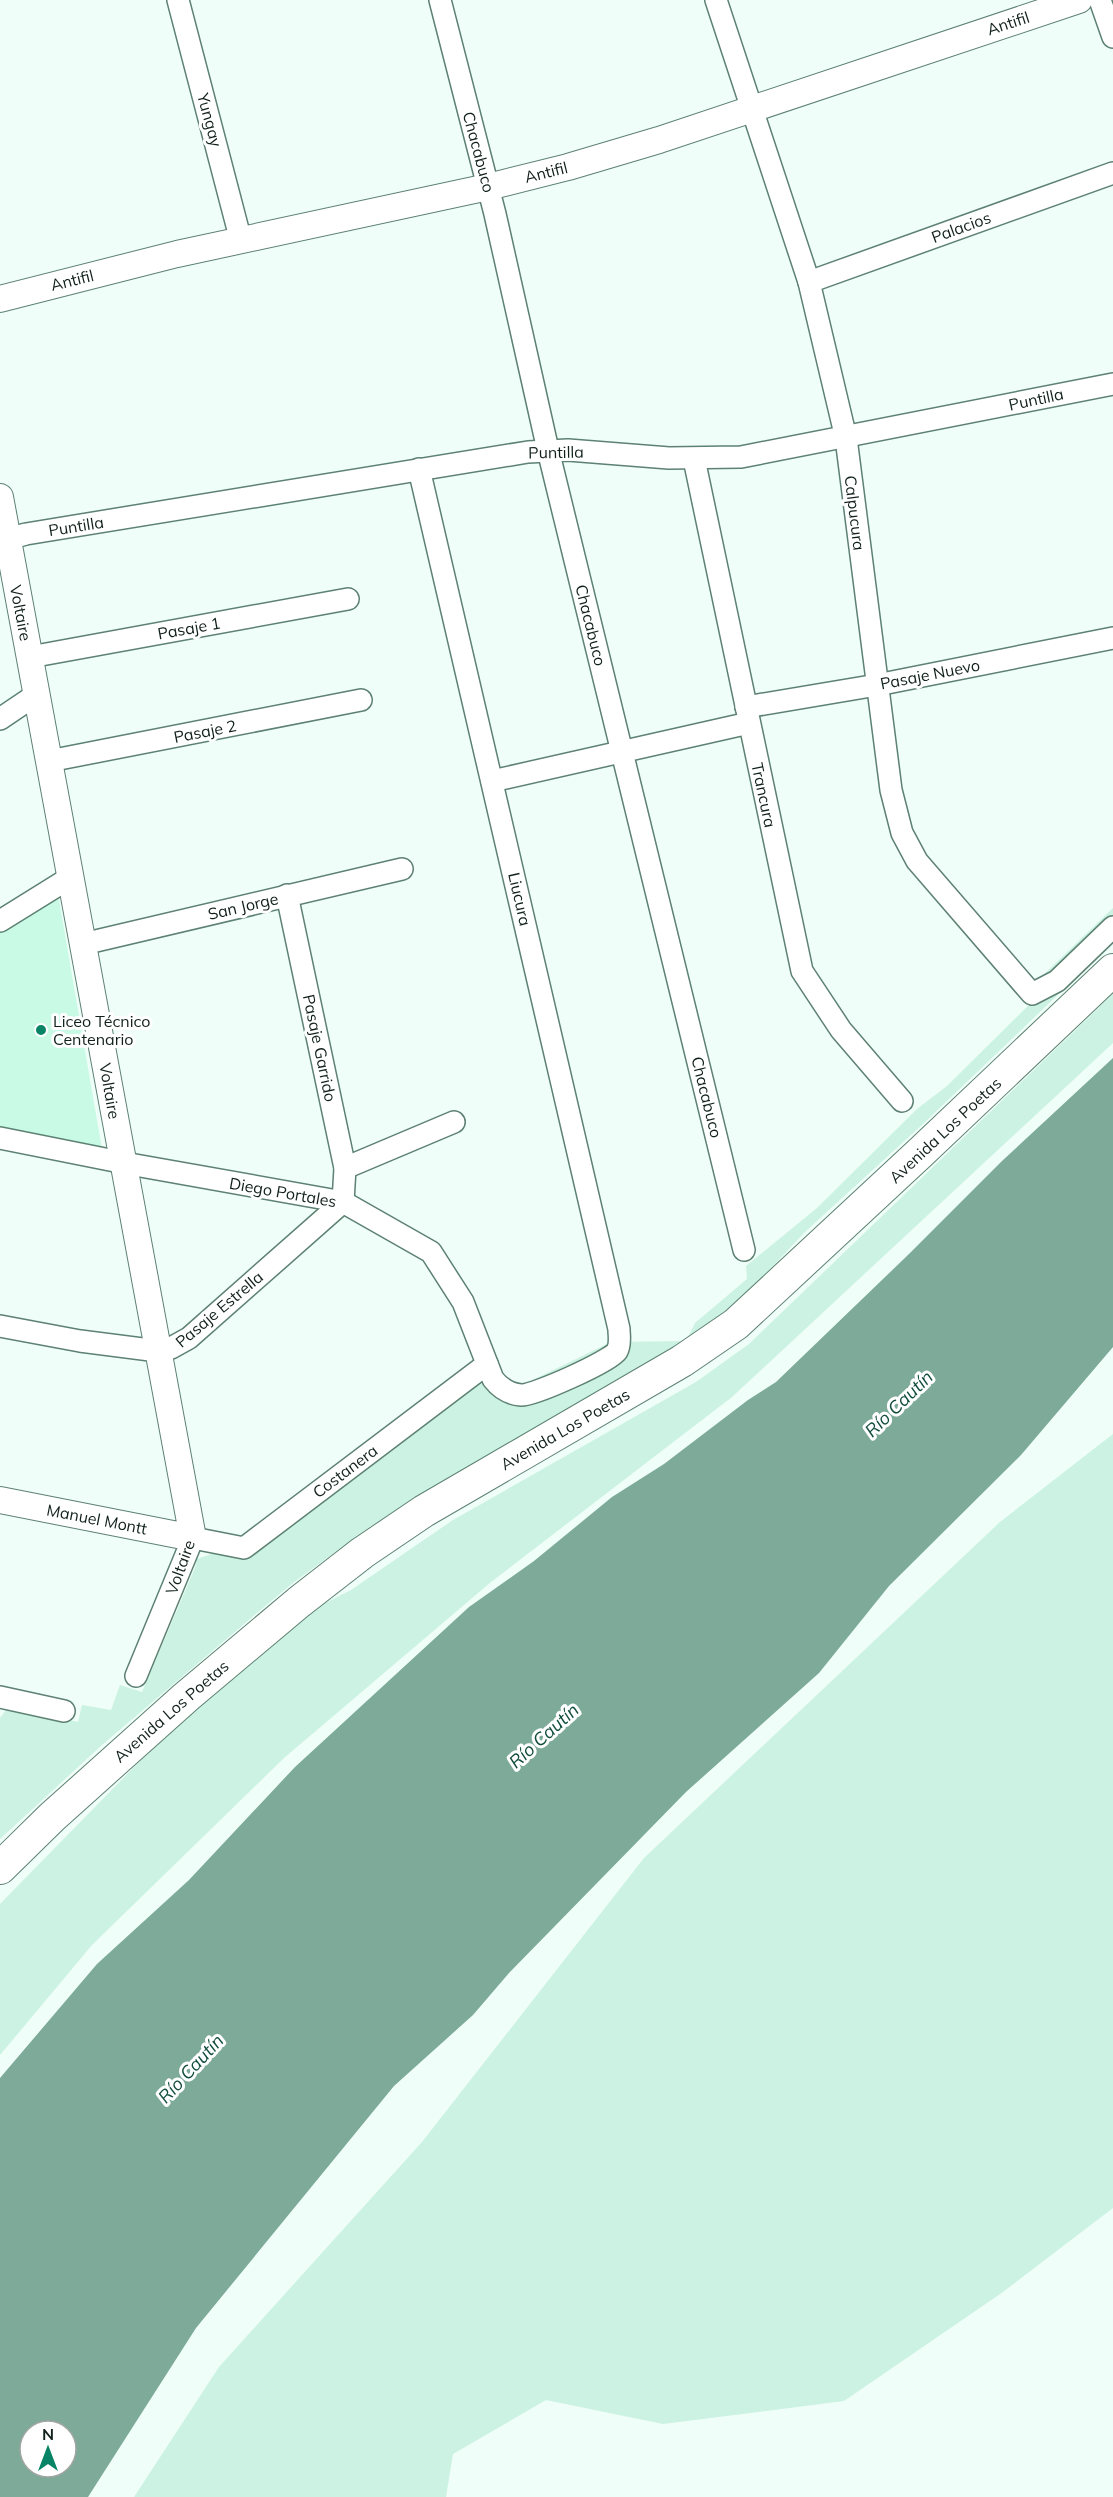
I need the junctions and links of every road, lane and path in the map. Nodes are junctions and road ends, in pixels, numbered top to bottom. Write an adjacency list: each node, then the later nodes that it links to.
1 (178, 0): 10 (street, Yungay)
2 (440, 0): 9 (street, Chacabuco)
3 (716, 0): 7 (street, Calpucura)
4 (1079, 0): 7 (street, Antifil)
5 (1101, 0): 6 (street)
6 (1113, 37)
7 (753, 108): 9 (street, Antifil); 11 (street, Calpucura)
8 (1113, 173): 11 (street, Palacios)
9 (488, 187): 10 (street, Antifil); 15 (street, Chacabuco)
10 (241, 241): 12 (street, Antifil)
11 (809, 282): 14 (street, Calpucura)
12 (0, 299)
13 (1113, 384): 14 (street, Puntilla)
14 (846, 438): 16 (street, Puntilla); 23 (street, Calpucura)
15 (548, 450): 16 (street, Puntilla); 17 (street, Puntilla); 28 (street, Chacabuco)
16 (694, 459): 26 (street, Trancura)
17 (419, 470): 19 (street, Puntilla); 30 (street, Liucura)
18 (0, 497): 19 (street, Voltaire)
19 (4, 540): 22 (street, Voltaire)
20 (348, 599): 22 (street, Pasaje 1)
21 (1113, 638): 23 (street, Pasaje Nuevo)
22 (30, 657): 24 (street, Voltaire)
23 (877, 685): 26 (street, Pasaje Nuevo); 35 (street, Calpucura)
24 (37, 694): 27 (street); 29 (street, Voltaire)
25 (361, 700): 29 (street, Pasaje 2)
26 (748, 715): 28 (street, Pasaje Nuevo); 38 (street, Trancura)
27 (0, 719)
28 (622, 753): 30 (street, Pasaje Nuevo); 44 (street, Chacabuco)
29 (49, 761): 32 (street, Voltaire)
30 (492, 781): 46 (street, Liucura)
31 (402, 869): 33 (street, San Jorge)
32 (71, 877): 34 (street); 36 (street, Voltaire)
33 (287, 895): 36 (street, San Jorge); 42 (street, Pasaje Garrido)
34 (0, 921)
35 (1113, 927)
36 (83, 944): 41 (street, Voltaire)
37 (1113, 970): 54 (main road, Avenida Los Poetas)
38 (902, 1101)
39 (454, 1122): 42 (street, Diego Portales)
40 (0, 1138): 41 (street, Diego Portales)
41 (123, 1162): 43 (street, Diego Portales); 47 (street, Voltaire)
42 (345, 1168): 43 (street, Pasaje Garrido)
43 (343, 1202): 47 (street, Pasaje Estrella); 48 (street, Diego Portales)
44 (744, 1250)
45 (0, 1326): 47 (street, Pasaje Estrella)
46 (619, 1329): 48 (street, Diego Portales)
47 (158, 1351): 50 (street, Voltaire)
48 (487, 1364): 50 (street, Costanera)
49 (0, 1500): 50 (street, Manuel Montt)
50 (193, 1538): 51 (street, Voltaire)
51 (136, 1676)
52 (0, 1697): 53 (street)
53 (64, 1711)
54 (0, 1868)

